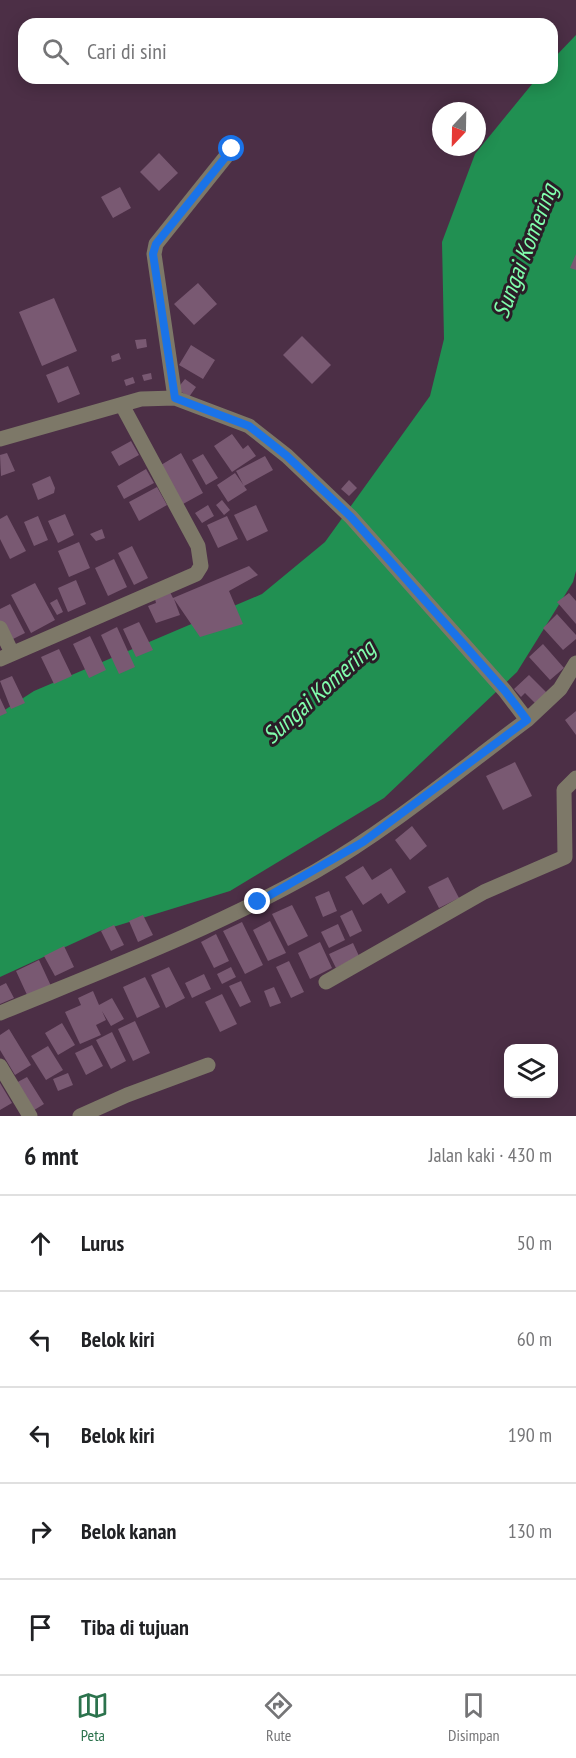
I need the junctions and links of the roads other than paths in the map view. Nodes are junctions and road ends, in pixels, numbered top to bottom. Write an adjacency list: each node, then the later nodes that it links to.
1 (232, 149): 2 (street)
2 (175, 398): 3 (street); 8 (street)
3 (122, 405): 4 (street); 6 (street)
4 (0, 439)
5 (0, 628): 6 (street)
6 (6, 656)
7 (576, 663): 8 (street)
8 (527, 720): 11 (street)
9 (576, 778): 10 (street)
10 (326, 982)
11 (0, 1013)
12 (208, 1065): 15 (street)
13 (0, 1066): 14 (street)
14 (30, 1116)
15 (80, 1116)

